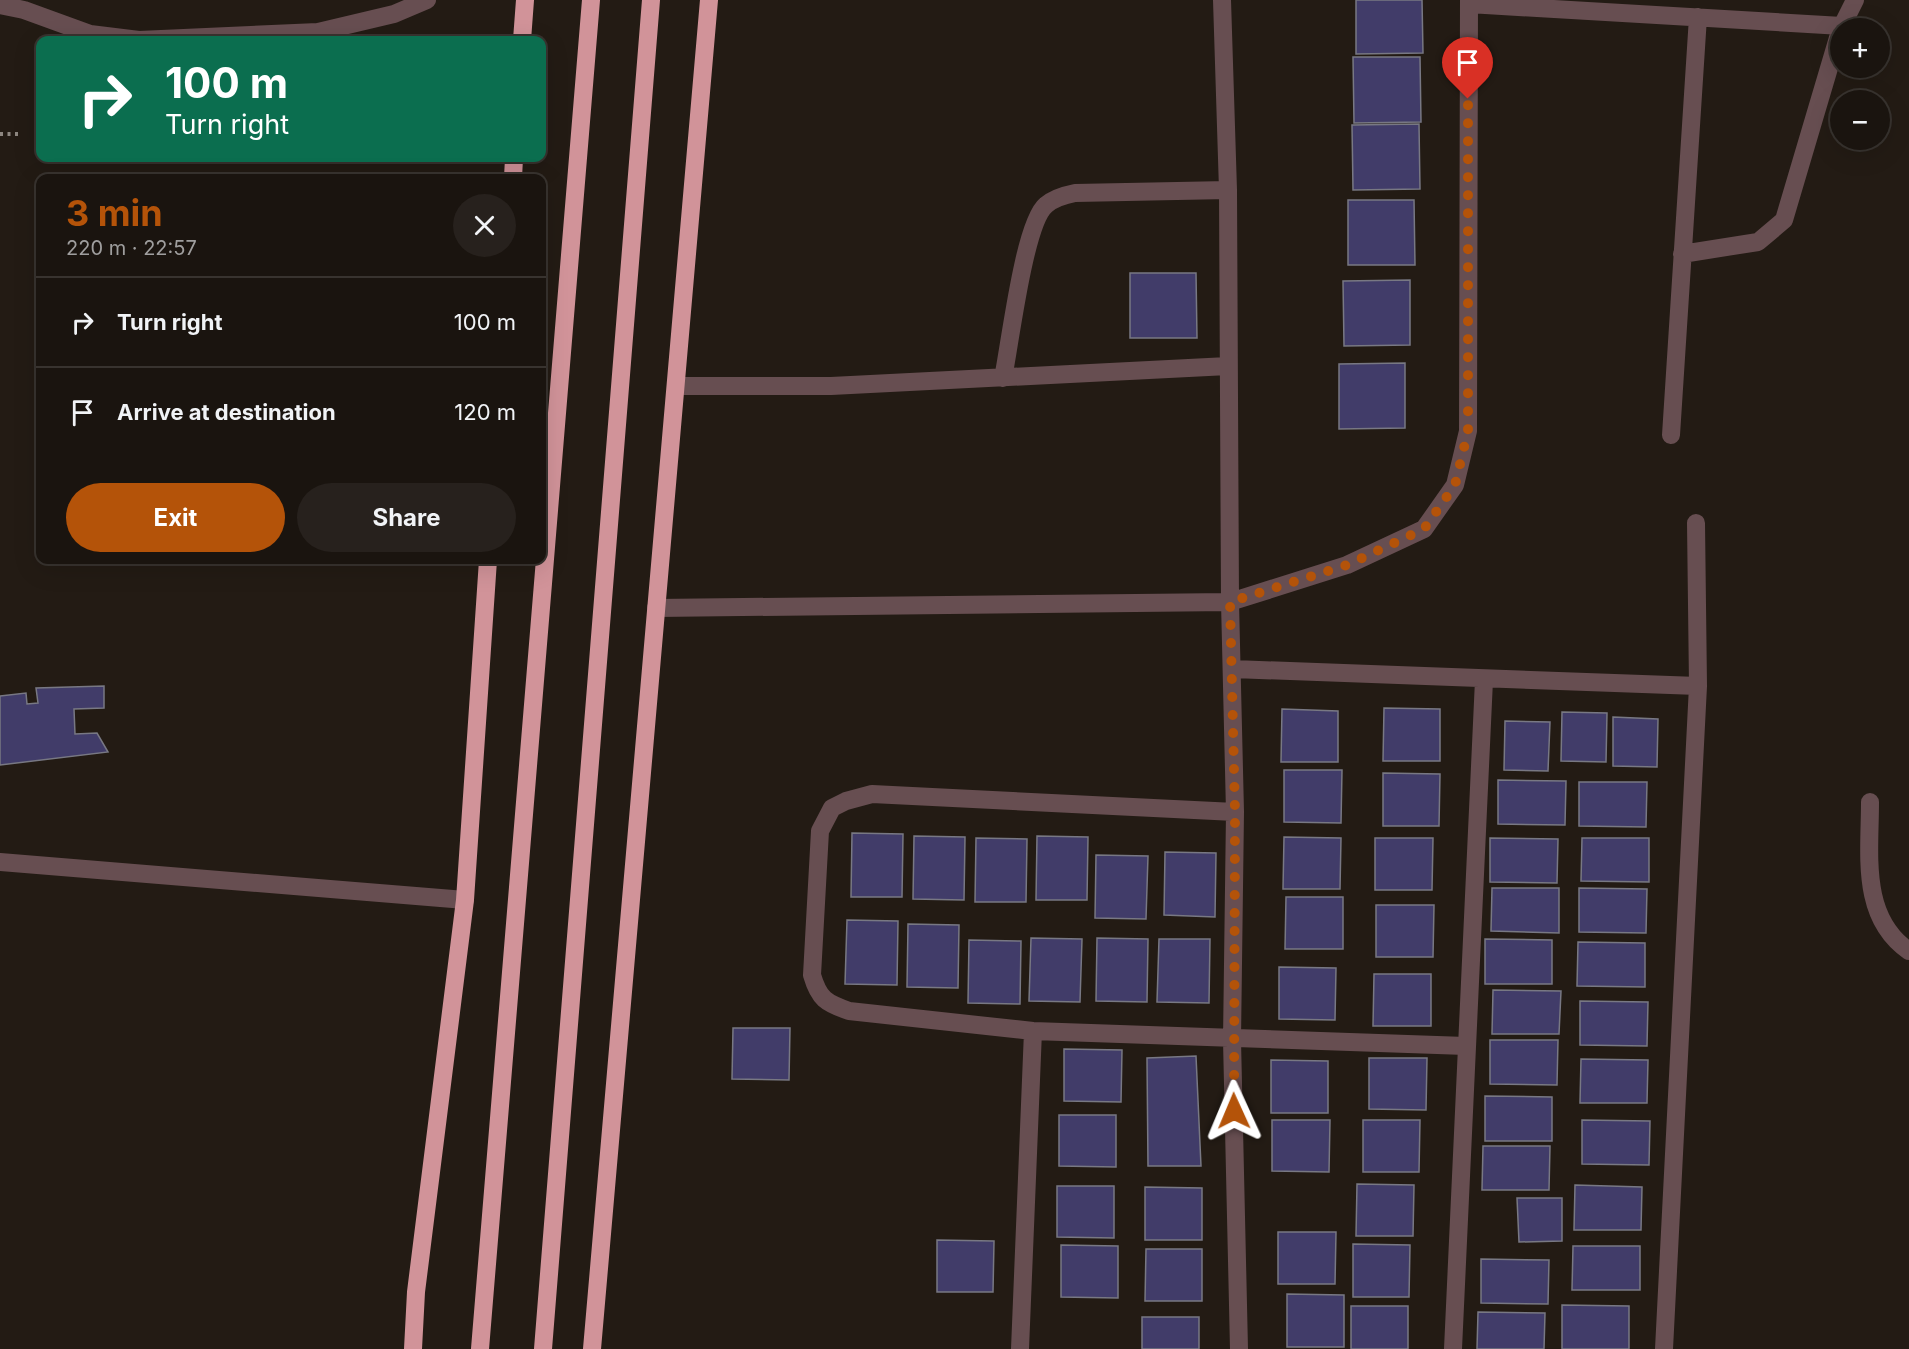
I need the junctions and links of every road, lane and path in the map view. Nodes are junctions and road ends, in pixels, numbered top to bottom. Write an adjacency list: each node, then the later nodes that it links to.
1 (427, 0): 14 (street)
2 (525, 0): 15 (highway)
3 (591, 0): 26 (highway)
4 (651, 0): 44 (highway)
5 (709, 0): 23 (highway)
6 (1222, 0): 19 (street)
7 (1855, 0): 11 (street)
8 (1469, 2): 10 (street); 29 (street)
9 (0, 5): 13 (street)
10 (1698, 17): 12 (street); 20 (street)
11 (1846, 18)
12 (1830, 27)
13 (106, 36)
14 (228, 36)
15 (522, 36)
16 (1830, 65): 20 (street)
17 (20, 134): 18 (path)
18 (0, 135)
19 (1228, 190): 21 (street); 22 (street)
20 (1682, 254): 24 (street)
21 (1228, 366): 22 (street); 29 (street)
22 (1004, 378): 23 (street)
23 (676, 386): 30 (highway)
24 (1671, 435)
25 (1696, 523): 33 (street)
26 (546, 547)
27 (488, 564): 37 (highway)
28 (545, 564): 43 (highway)
29 (1230, 602): 30 (street); 31 (street)
30 (656, 608): 45 (highway)
31 (1233, 669): 32 (street); 35 (street)
32 (1484, 680): 33 (street); 41 (street)
33 (1698, 686): 49 (street)
34 (1870, 802): 38 (street)
35 (1235, 812): 39 (street); 40 (street)
36 (0, 862): 37 (street)
37 (465, 900): 42 (highway)
38 (1909, 951)
39 (1033, 1031): 40 (street); 46 (street)
40 (1232, 1040): 41 (street); 47 (street)
41 (1466, 1046): 48 (street)
42 (413, 1349)
43 (480, 1349)
44 (543, 1349)
45 (592, 1349)
46 (1020, 1349)
47 (1239, 1349)
48 (1453, 1349)
49 (1664, 1349)

